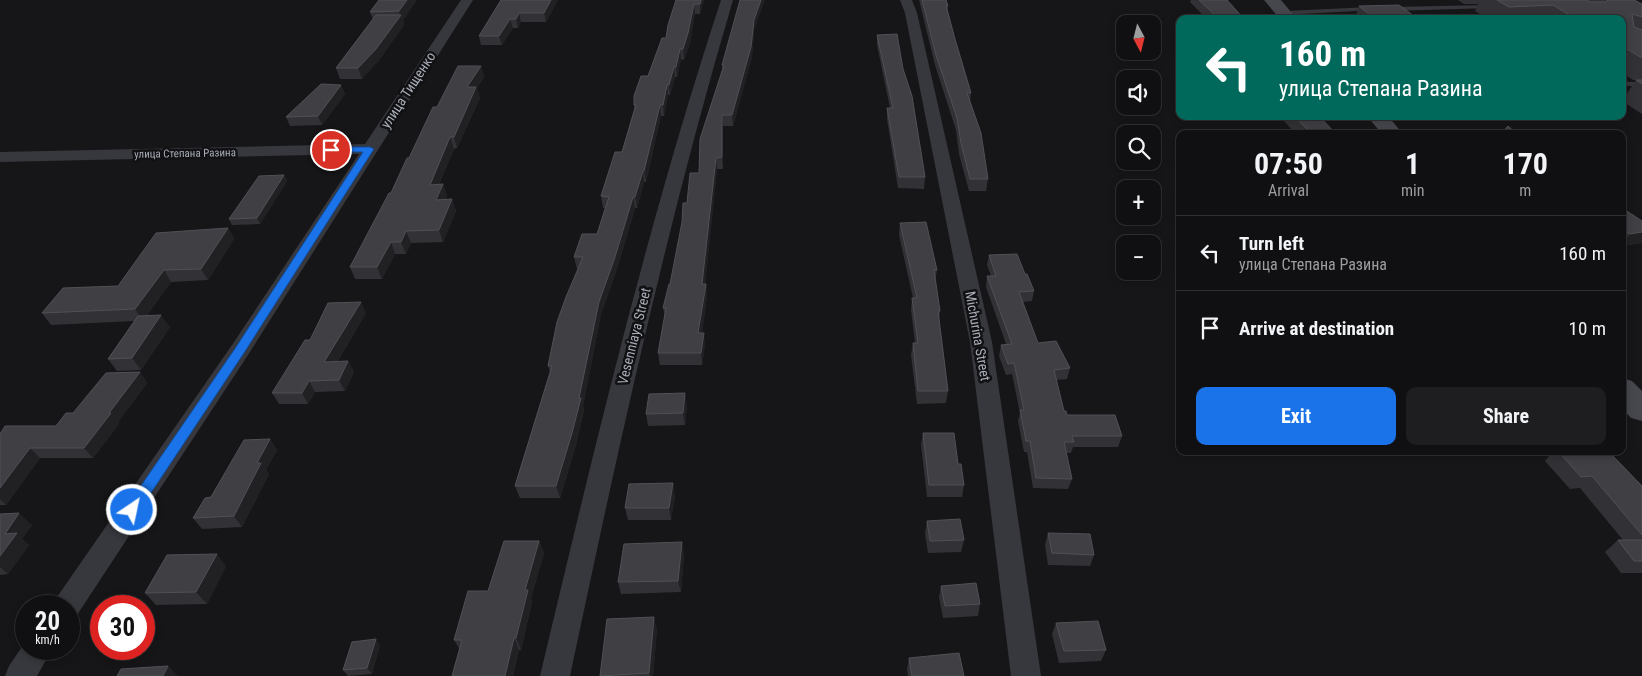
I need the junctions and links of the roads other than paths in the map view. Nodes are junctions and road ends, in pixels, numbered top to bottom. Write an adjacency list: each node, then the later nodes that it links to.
1 (467, 0): 14 (street, улица Тищенко)
2 (727, 0): 21 (street, Vesenniaya Street)
3 (906, 0): 22 (street, Michurina Street)
4 (1272, 0): 8 (main road)
5 (1500, 7): 7 (lane)
6 (1377, 9): 9 (lane)
7 (1387, 9)
8 (1285, 15)
9 (1299, 15)
10 (1626, 83): 11 (lane)
11 (1642, 84)
12 (1381, 120): 13 (main road)
13 (1389, 130)
14 (370, 149): 15 (street, улица Степана Разина); 18 (street, улица Тищенко)
15 (0, 157)
16 (1626, 392): 17 (main road)
17 (1642, 410)
18 (74, 595)
19 (31, 660): 20 (street)
20 (20, 676)
21 (555, 676)
22 (1026, 676)

